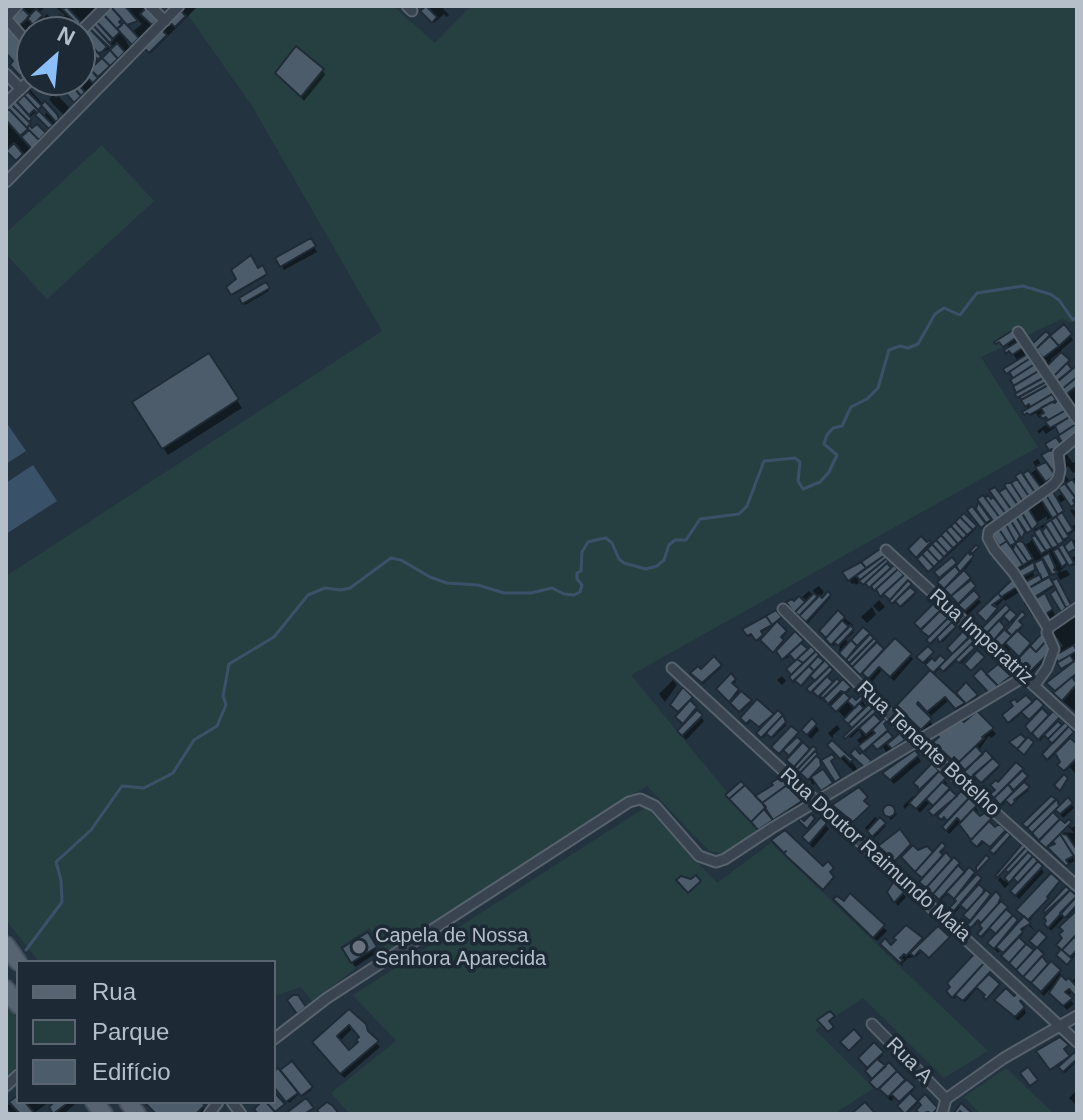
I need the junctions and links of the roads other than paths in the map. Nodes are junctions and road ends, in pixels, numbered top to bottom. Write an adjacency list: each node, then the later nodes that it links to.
1 (17, 6): 4 (street)
2 (150, 6): 5 (street)
3 (179, 6): 5 (street)
4 (6, 18)
5 (165, 21): 6 (street)
6 (6, 182)
7 (1018, 332): 8 (street)
8 (1077, 419)
9 (1077, 437): 13 (street)
10 (886, 550): 15 (street, Rua Imperatriz)
11 (1077, 608): 13 (street)
12 (783, 609): 18 (street, Rua Tenente Botelho)
13 (1048, 628): 16 (street)
14 (672, 668): 19 (street, Rua Doutor Raimundo Maia)
15 (1024, 677): 16 (street, Rua Imperatriz); 18 (street)
16 (1034, 686): 17 (street, Rua Imperatriz)
17 (1077, 725)
18 (918, 743): 19 (street); 20 (street, Rua Tenente Botelho)
19 (816, 802): 23 (street, Rua Doutor Raimundo Maia); 24 (street)
20 (1077, 886)
21 (1077, 1016): 23 (street)
22 (872, 1024): 26 (street, Rua A)
23 (1060, 1026): 25 (street, Rua Doutor Raimundo Maia); 26 (street)
24 (276, 1037)
25 (1077, 1042)
26 (946, 1099): 27 (street)
27 (942, 1114)

